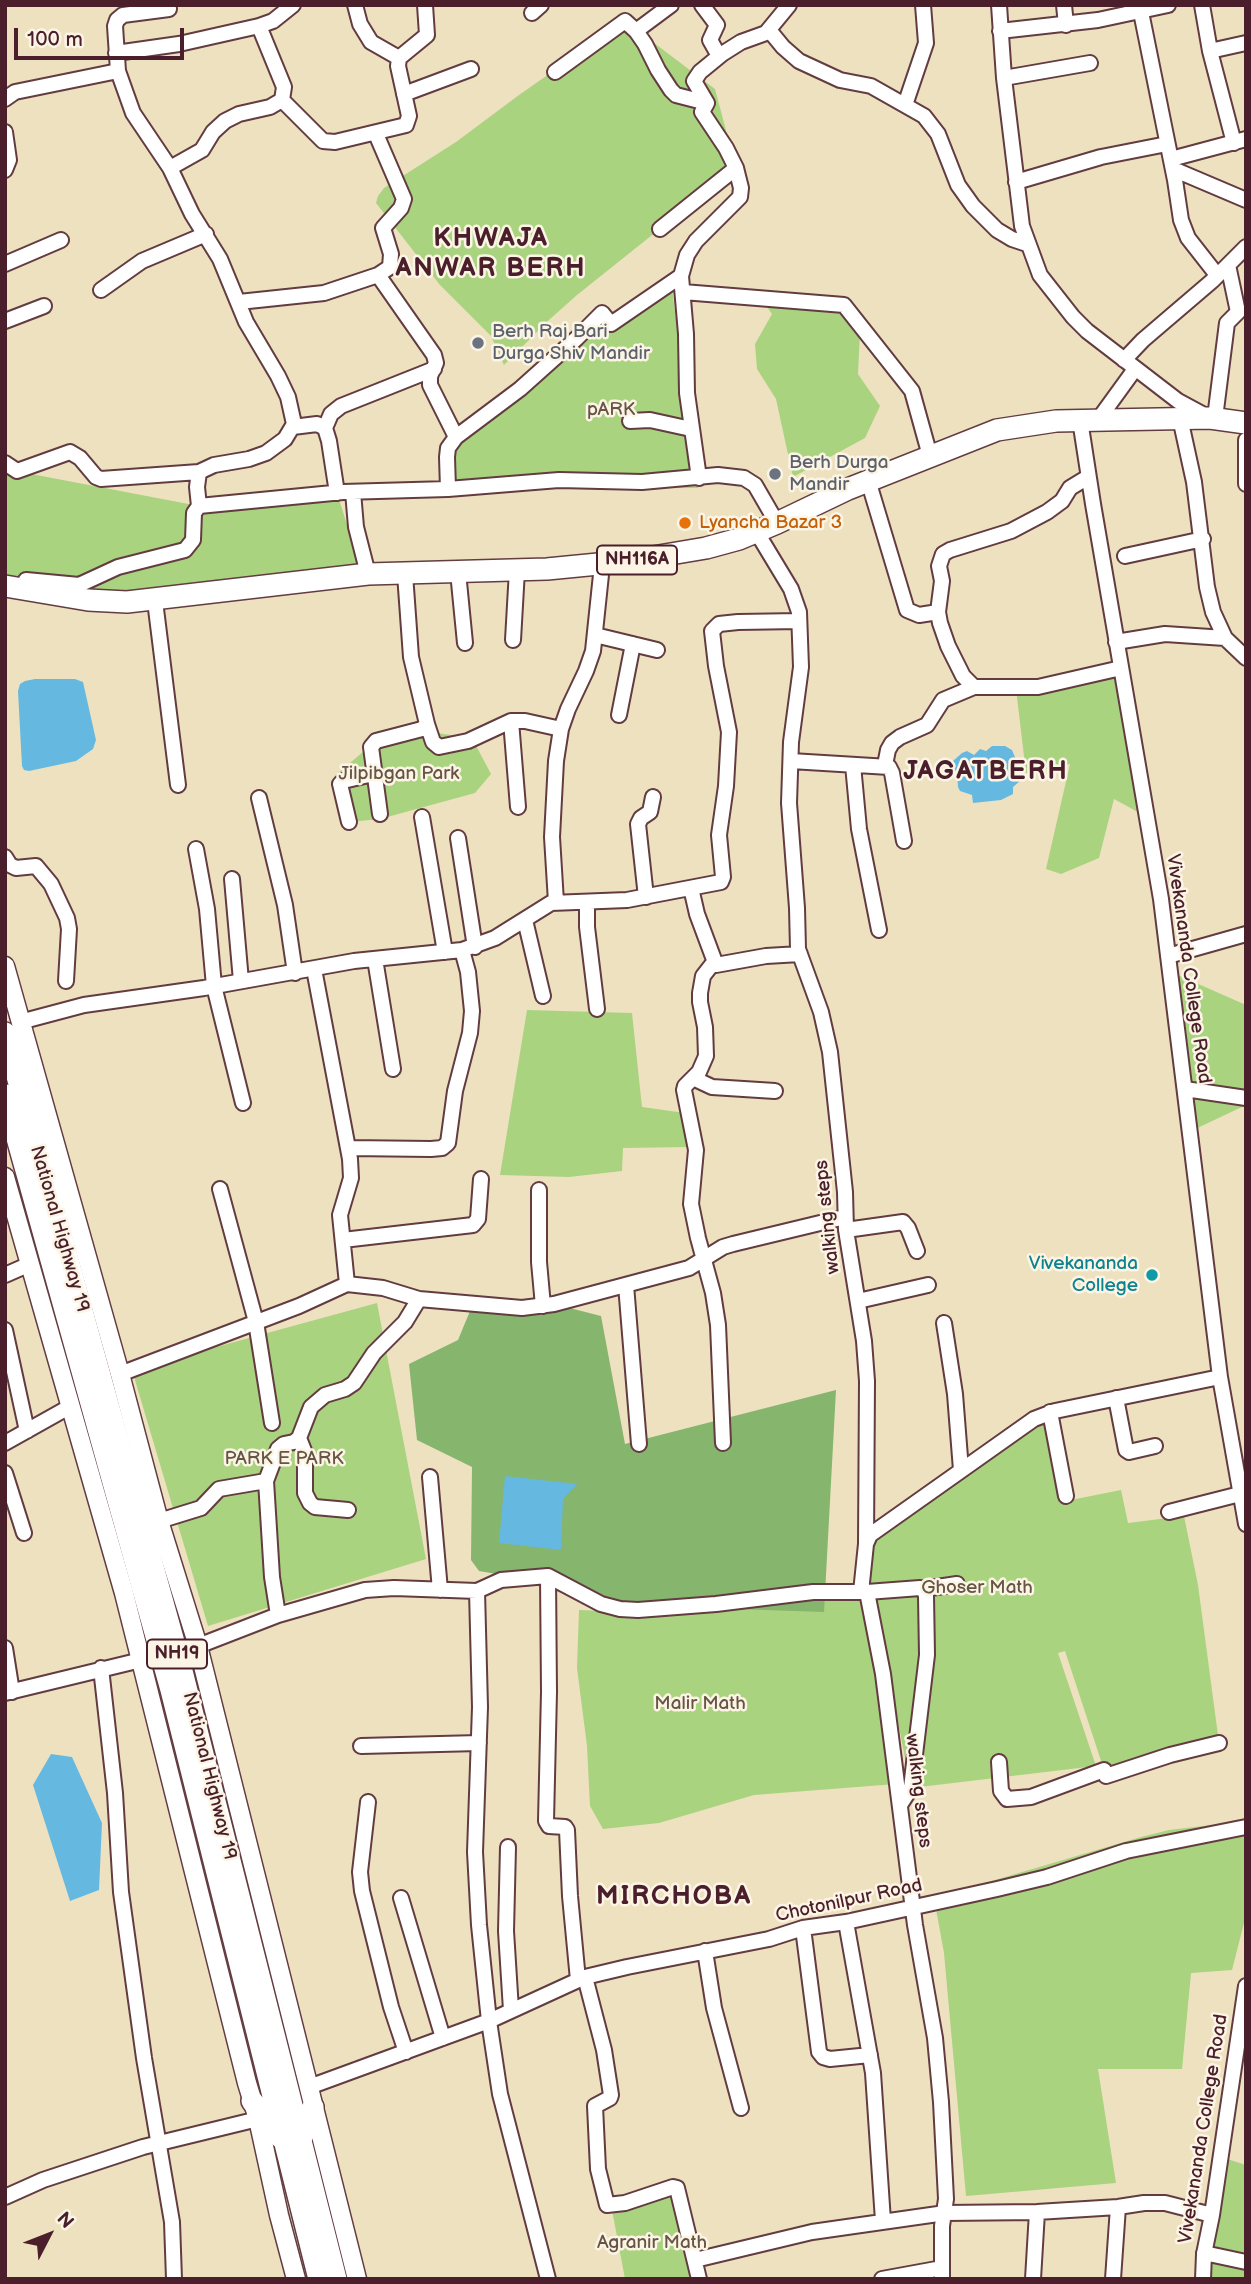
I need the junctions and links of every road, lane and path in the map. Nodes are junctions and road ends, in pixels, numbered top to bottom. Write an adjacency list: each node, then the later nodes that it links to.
1 (293, 5): 14 (street)
2 (355, 5): 22 (street)
3 (425, 5): 22 (street)
4 (671, 5): 16 (street)
5 (702, 5): 21 (street)
6 (789, 5): 15 (street)
7 (923, 5): 32 (street)
8 (999, 5): 17 (street)
9 (1064, 5): 13 (street)
10 (1202, 5): 19 (street)
11 (1154, 8): 13 (street); 36 (street)
12 (169, 9): 20 (street)
13 (1066, 24): 17 (street)
14 (259, 26): 20 (street); 30 (street)
15 (769, 30): 21 (street); 32 (street)
16 (636, 31): 26 (street); 31 (street)
17 (1000, 31): 27 (street)
18 (1246, 43): 19 (street)
19 (1210, 51): 35 (street)
20 (116, 53): 25 (street)
21 (719, 56): 31 (street)
22 (399, 58): 28 (street)
23 (1090, 63): 27 (street)
24 (471, 69): 28 (street)
25 (118, 71): 29 (street); 38 (street)
26 (555, 72)
27 (1004, 78): 41 (street)
28 (404, 93): 34 (street)
29 (5, 99)
30 (282, 100): 34 (street); 38 (street)
31 (708, 103): 39 (street)
32 (905, 105): 46 (street)
33 (5, 132): 40 (street)
34 (376, 134): 50 (street)
35 (1240, 141): 37 (street)
36 (1167, 144): 37 (street); 41 (street)
37 (1172, 164): 42 (street); 49 (street)
38 (170, 168): 44 (street)
39 (736, 168): 43 (street); 51 (street)
40 (5, 170)
41 (1016, 182): 46 (street)
42 (1246, 200)
43 (660, 229)
44 (206, 234): 52 (street); 54 (street)
45 (61, 240): 48 (street)
46 (1027, 244): 57 (street)
47 (1246, 247): 49 (street)
48 (5, 264)
49 (1223, 270): 57 (street); 60 (street)
50 (378, 275): 54 (street); 58 (street)
51 (681, 276): 53 (street); 67 (street)
52 (101, 290)
53 (683, 292): 66 (street); 69 (street)
54 (239, 302): 64 (street)
55 (44, 306): 56 (street)
56 (5, 321)
57 (1130, 365): 60 (street); 61 (street)
58 (434, 369): 65 (street); 67 (street)
59 (1180, 418): 60 (highway, NH116A); 61 (highway, NH116A); 82 (street)
60 (1212, 418): 63 (highway, NH116A)
61 (1089, 420): 69 (highway, NH116A); 72 (street, Vivekananda College Road)
62 (630, 421): 66 (street)
63 (1246, 423)
64 (293, 427): 65 (street); 71 (street)
65 (325, 428): 78 (street)
66 (691, 429): 73 (street)
67 (456, 437): 76 (street)
68 (1246, 440): 75 (street)
69 (930, 456): 74 (highway, NH116A)
70 (5, 463): 71 (street)
71 (199, 472): 79 (street)
72 (1088, 477): 92 (street); 97 (street, Vivekananda College Road)
73 (699, 478): 76 (street); 80 (street)
74 (868, 480): 80 (highway, NH116A); 92 (street)
75 (1246, 484)
76 (448, 489): 77 (street)
77 (353, 492): 78 (street); 88 (street)
78 (337, 493): 79 (street)
79 (199, 506): 89 (street)
80 (777, 523): 81 (highway, NH116A)
81 (756, 531): 84 (highway, NH116A); 93 (street, walking steps)
82 (1203, 539): 83 (street); 95 (street)
83 (1125, 556)
84 (602, 565): 85 (highway, NH116A); 94 (street)
85 (517, 569): 86 (highway, NH116A); 96 (street)
86 (458, 572): 87 (highway, NH116A); 98 (street)
87 (405, 573): 88 (highway, NH116A); 106 (street)
88 (368, 575): 91 (highway, NH116A)
89 (5, 578)
90 (5, 586): 91 (highway, NH116A)
91 (155, 601): 112 (street)
92 (939, 612): 103 (street)
93 (799, 621): 108 (street, walking steps); 124 (street)
94 (595, 635): 99 (street); 107 (street)
95 (1224, 638): 97 (street); 101 (street)
96 (513, 640)
97 (1116, 642): 102 (street, Vivekananda College Road)
98 (465, 643)
99 (633, 644): 100 (street); 104 (street)
100 (657, 650)
101 (1246, 658)
102 (1121, 668): 103 (street); 134 (street, Vivekananda College Road)
103 (974, 687): 110 (street)
104 (619, 715)
105 (510, 721): 106 (street); 107 (street); 115 (street)
106 (427, 724): 111 (street)
107 (561, 729): 126 (street)
108 (791, 761): 109 (street); 133 (street, walking steps)
109 (853, 765): 110 (street); 129 (street)
110 (885, 765): 120 (street)
111 (373, 774): 116 (street); 118 (street)
112 (178, 785)
113 (653, 797): 125 (street)
114 (259, 798): 139 (street)
115 (518, 807)
116 (380, 814)
117 (422, 817): 132 (street)
118 (349, 822)
119 (458, 838): 131 (street)
120 (904, 841)
121 (196, 849): 142 (street)
122 (5, 857): 140 (street)
123 (232, 879): 141 (street)
124 (691, 888): 125 (street); 136 (street)
125 (646, 897): 127 (street)
126 (556, 902): 127 (street); 128 (street)
127 (587, 903): 144 (street)
128 (525, 920): 131 (street); 143 (street)
129 (879, 930)
130 (1246, 934): 134 (street)
131 (468, 948): 132 (street); 153 (street)
132 (445, 952): 135 (street)
133 (800, 954): 136 (street); 158 (street, walking steps)
134 (1168, 956): 148 (street, Vivekananda College Road)
135 (375, 959): 138 (street); 146 (street)
136 (714, 962): 147 (street)
137 (5, 966): 145 (main road)
138 (314, 969): 139 (street); 153 (street)
139 (295, 972): 141 (street)
140 (66, 981)
141 (242, 981): 142 (street)
142 (215, 986): 145 (street); 152 (street)
143 (543, 996)
144 (597, 1009)
145 (13, 1027): 173 (main road); 233 (highway, National Highway 19 / NH19)
146 (393, 1069)
147 (695, 1079): 149 (street); 161 (street)
148 (1185, 1090): 151 (street); 174 (street, Vivekananda College Road)
149 (775, 1091)
150 (5, 1095): 233 (highway, NH19)
151 (1246, 1098)
152 (243, 1103)
153 (349, 1149): 159 (street)
154 (481, 1179): 159 (street)
155 (7, 1186): 162 (main road)
156 (220, 1189): 170 (street)
157 (539, 1190): 169 (street)
158 (846, 1223): 160 (street); 161 (street); 168 (street, walking steps)
159 (343, 1240): 164 (street)
160 (916, 1251)
161 (705, 1260): 165 (street); 182 (street)
162 (30, 1264): 163 (street); 176 (main road)
163 (5, 1275)
164 (347, 1284): 167 (street); 170 (street)
165 (626, 1285): 169 (street); 183 (street)
166 (928, 1285): 168 (street)
167 (419, 1299): 169 (street); 180 (street)
168 (858, 1301): 196 (street, walking steps)
169 (543, 1306)
170 (256, 1322): 173 (street); 178 (street)
171 (944, 1324): 185 (street)
172 (5, 1330): 179 (street)
173 (121, 1374): 193 (main road)
174 (1220, 1377): 175 (street); 189 (street, Vivekananda College Road)
175 (1116, 1398): 177 (street); 184 (street)
176 (71, 1406): 179 (street); 206 (main road)
177 (1050, 1412): 185 (street); 190 (street)
178 (272, 1423)
179 (27, 1431): 181 (street)
180 (299, 1438): 188 (street); 191 (street)
181 (5, 1443)
182 (723, 1443)
183 (639, 1444)
184 (1155, 1446)
185 (961, 1470): 196 (street)
186 (5, 1472): 195 (street)
187 (430, 1477): 200 (street)
188 (266, 1481): 193 (street); 203 (street)
189 (1240, 1494): 192 (street); 194 (street, Vivekananda College Road)
190 (1066, 1496)
191 (348, 1510)
192 (1169, 1512)
193 (159, 1521): 204 (main road)
194 (1246, 1524)
195 (24, 1533)
196 (866, 1544): 202 (street, walking steps)
197 (548, 1576): 201 (street); 202 (street); 222 (street)
198 (957, 1584): 199 (street)
199 (925, 1588): 202 (street); 214 (street)
200 (440, 1590): 201 (street); 203 (street)
201 (477, 1591): 209 (street)
202 (864, 1592): 214 (street, walking steps)
203 (278, 1615): 204 (street)
204 (198, 1646): 229 (main road)
205 (5, 1648): 208 (street)
206 (141, 1660): 207 (street); 231 (main road)
207 (102, 1668): 208 (street); 232 (street)
208 (9, 1692)
209 (479, 1743): 211 (street); 225 (street)
210 (1219, 1743): 212 (street)
211 (362, 1746)
212 (999, 1762)
213 (368, 1802): 227 (street)
214 (900, 1805): 218 (street, walking steps)
215 (1246, 1827): 218 (street, Chotonilpur Road)
216 (508, 1847): 224 (street)
217 (401, 1898): 226 (street)
218 (913, 1907): 219 (street, Chotonilpur Road); 237 (street, walking steps)
219 (846, 1922): 220 (street, Chotonilpur Road); 228 (street)
220 (803, 1928): 221 (street, Chotonilpur Road); 228 (street)
221 (705, 1951): 222 (street, Chotonilpur Road); 230 (street)
222 (582, 1979): 224 (street, Chotonilpur Road); 241 (street)
223 (1246, 1986): 238 (street, Vivekananda College Road)
224 (511, 2010): 225 (street, Chotonilpur Road)
225 (489, 2021): 226 (street, Chotonilpur Road); 249 (street)
226 (443, 2038): 227 (street, Chotonilpur Road)
227 (406, 2052): 229 (street, Chotonilpur Road)
228 (870, 2055): 239 (street)
229 (311, 2097): 233 (highway); 248 (main road)
230 (741, 2108)
231 (255, 2110): 232 (street); 233 (highway); 245 (main road)
232 (158, 2143): 234 (street); 244 (street)
233 (294, 2143): 246 (highway, NH19); 247 (highway, National Highway 19 / NH19)
234 (5, 2197)
235 (1118, 2207): 236 (street); 238 (street); 253 (street)
236 (1037, 2212): 237 (street); 252 (street)
237 (945, 2213): 239 (street); 243 (street, walking steps)
238 (1212, 2216): 240 (street, Vivekananda College Road)
239 (883, 2221): 241 (street)
240 (1205, 2253): 242 (street); 254 (street, Vivekananda College Road)
241 (695, 2260): 250 (street)
242 (1246, 2262)
243 (942, 2273): 251 (street)
244 (174, 2279)
245 (296, 2279)
246 (319, 2279)
247 (336, 2279)
248 (357, 2279)
249 (548, 2279)
250 (699, 2279)
251 (882, 2279)
252 (1032, 2279)
253 (1113, 2279)
254 (1203, 2279)

